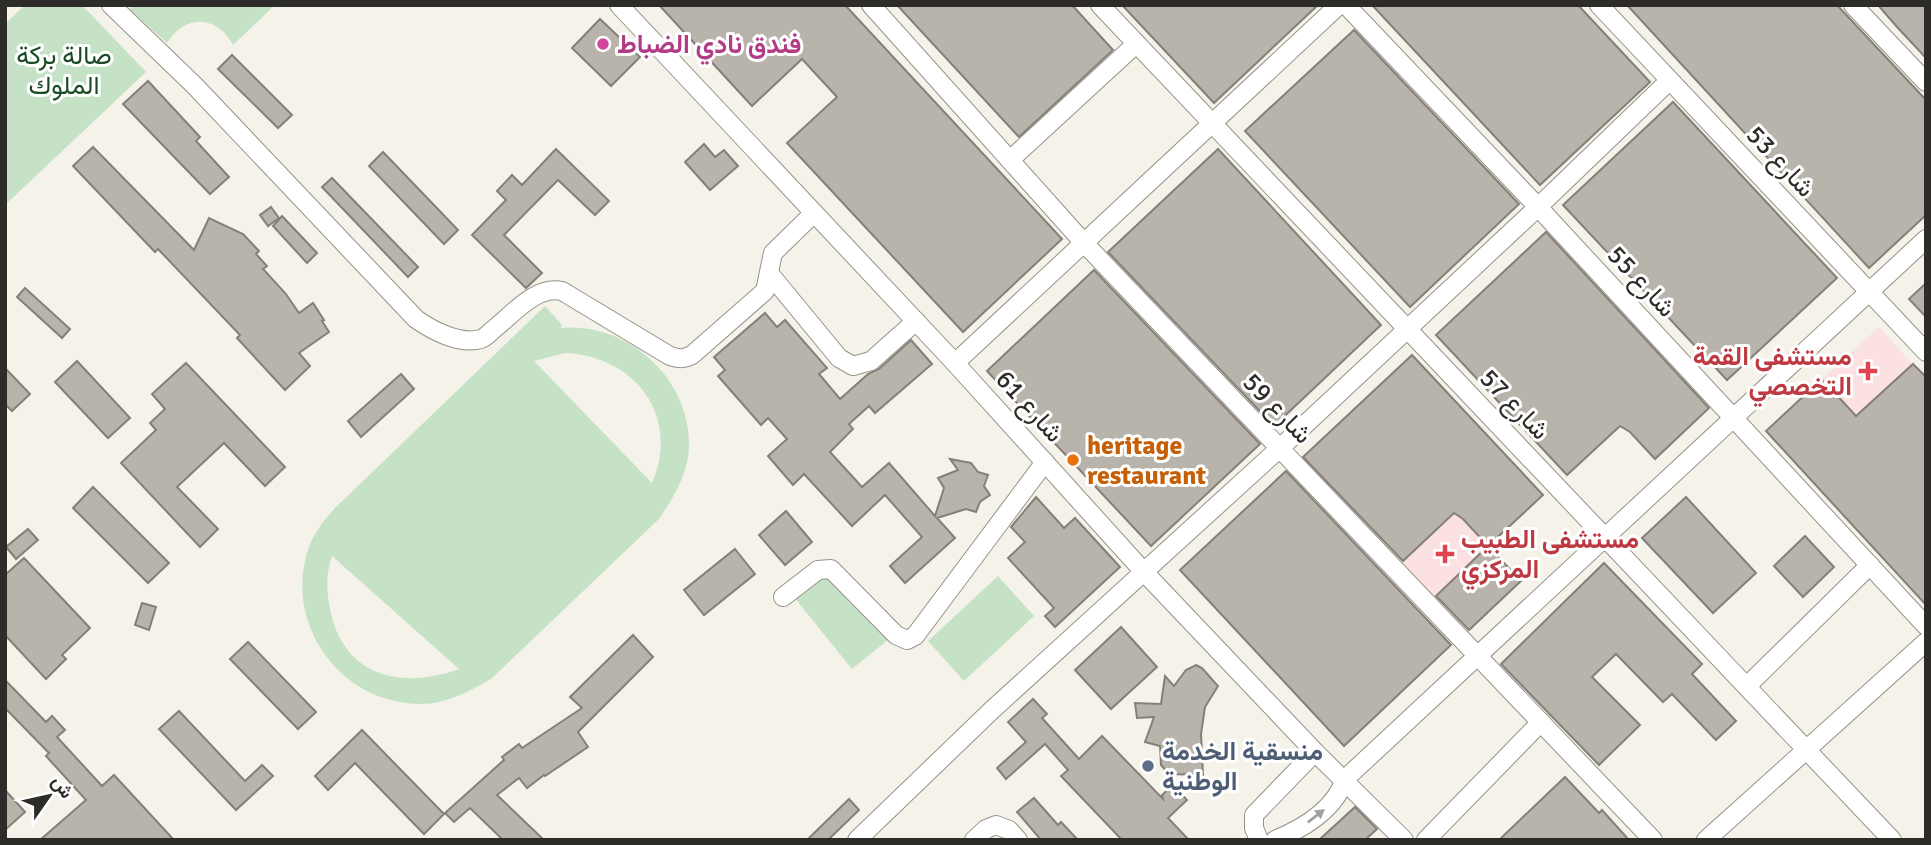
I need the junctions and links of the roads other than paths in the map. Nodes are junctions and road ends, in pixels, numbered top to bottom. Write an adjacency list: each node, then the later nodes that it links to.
1 (111, 5): 18 (street)
2 (619, 5): 15 (street, شارع 61)
3 (871, 5): 13 (street, شارع 59)
4 (1100, 5): 9 (street, شارع 57)
5 (1339, 5): 12 (street)
6 (1346, 5): 14 (street, شارع 55)
7 (1853, 5): 11 (street)
8 (1604, 7): 10 (street, شارع 53)
9 (1136, 44): 12 (street, شارع 57); 13 (street)
10 (1669, 81): 14 (street); 19 (street, شارع 53)
11 (1926, 82)
12 (1211, 123): 17 (street); 21 (street, شارع 57)
13 (1010, 160): 17 (street, شارع 59)
14 (1538, 207): 21 (street); 24 (street, شارع 55)
15 (814, 213): 18 (street); 20 (street, شارع 61)
16 (1926, 239): 19 (street)
17 (1084, 243): 23 (street); 25 (street, شارع 59)
18 (769, 273): 20 (street)
19 (1868, 290): 22 (street, شارع 53); 24 (street)
20 (916, 321): 23 (street, شارع 61)
21 (1406, 330): 25 (street); 27 (street, شارع 57)
22 (1926, 352)
23 (955, 363): 26 (street, شارع 61)
24 (1732, 417): 27 (street); 28 (street, شارع 55)
25 (1280, 448): 29 (street); 33 (street, شارع 59)
26 (1045, 463): 29 (street, شارع 61); 30 (street)
27 (1605, 535): 33 (street); 34 (street, شارع 57)
28 (1870, 565): 31 (street, شارع 55); 34 (street)
29 (1144, 572): 37 (street, شارع 61); 39 (street)
30 (783, 597)
31 (1926, 626)
32 (1926, 642): 36 (street)
33 (1476, 654): 35 (street, شارع 59); 38 (street)
34 (1747, 686): 36 (street, شارع 57)
35 (1541, 722): 45 (street); 46 (street, شارع 59)
36 (1806, 749): 47 (street); 48 (street, شارع 57)
37 (1315, 752): 38 (street, شارع 61); 42 (street)
38 (1345, 779): 43 (street, one-way to 38); 44 (street, شارع 61)
39 (857, 840)
40 (974, 840): 41 (street)
41 (1018, 840)
42 (1259, 840)
43 (1275, 840)
44 (1404, 840)
45 (1426, 840)
46 (1653, 840)
47 (1706, 840)
48 (1892, 840)

